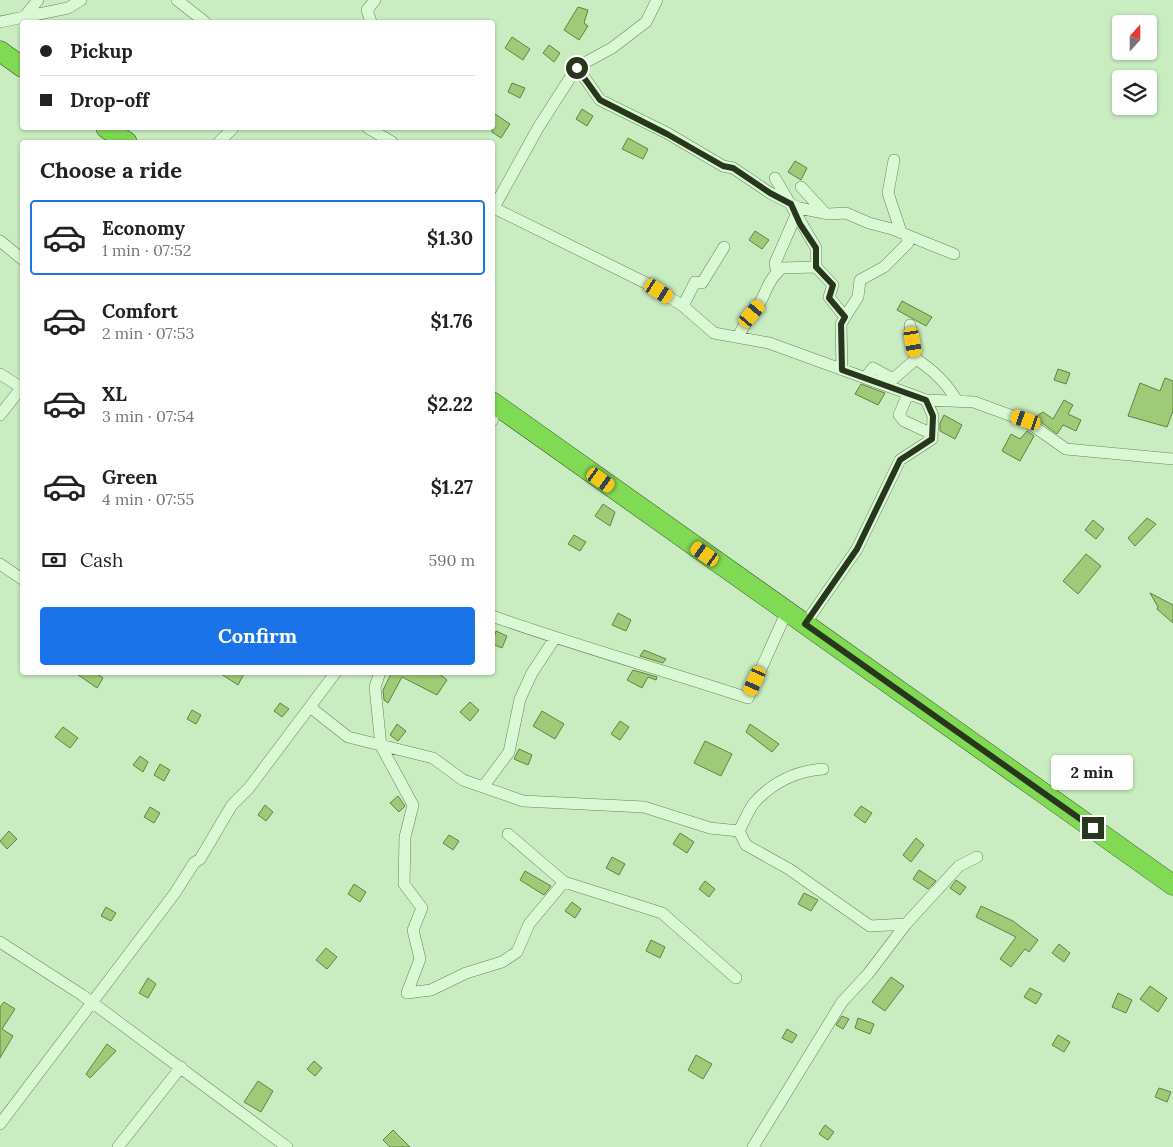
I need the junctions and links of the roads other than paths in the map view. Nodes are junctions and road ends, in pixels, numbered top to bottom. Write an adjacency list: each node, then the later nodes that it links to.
1 (38, 0): 6 (street)
2 (81, 0): 6 (street)
3 (177, 0): 7 (street)
4 (375, 0): 8 (street)
5 (657, 0): 12 (street)
6 (24, 17): 9 (street)
7 (202, 20)
8 (370, 20)
9 (0, 22)
10 (0, 51): 11 (highway)
11 (20, 66)
12 (577, 68): 22 (street); 23 (street)
13 (109, 130): 16 (highway)
14 (232, 130): 17 (street)
15 (371, 130): 18 (street)
16 (124, 140)
17 (221, 140)
18 (389, 140)
19 (894, 160): 27 (street)
20 (775, 178): 22 (street)
21 (802, 187): 25 (street)
22 (791, 204): 25 (street); 26 (street)
23 (495, 205)
24 (495, 210): 34 (street)
25 (825, 213): 27 (street)
26 (796, 215): 32 (street); 33 (street)
27 (904, 234): 30 (street); 35 (street)
28 (724, 247): 34 (street)
29 (2, 248): 31 (street)
30 (954, 254)
31 (20, 258)
32 (816, 267): 33 (street); 35 (street)
33 (777, 273): 37 (street)
34 (683, 306): 37 (street)
35 (845, 317): 39 (street)
36 (910, 324): 38 (street)
37 (738, 337): 39 (street)
38 (916, 359): 41 (street); 46 (street)
39 (842, 370): 41 (street)
40 (0, 374): 42 (street)
41 (866, 378): 44 (street)
42 (20, 386)
43 (20, 390): 48 (street)
44 (908, 394): 45 (street); 49 (street)
45 (926, 400): 46 (street); 49 (street)
46 (957, 401): 50 (street)
47 (495, 410): 53 (highway)
48 (0, 415)
49 (932, 434): 55 (street)
50 (1173, 459)
51 (0, 564): 52 (street)
52 (20, 578)
53 (787, 611): 55 (highway); 56 (street)
54 (495, 617): 56 (street)
55 (805, 624): 67 (highway)
56 (555, 638): 62 (street)
57 (334, 675): 59 (street)
58 (379, 675): 60 (street)
59 (310, 707): 60 (street); 71 (street)
60 (381, 746): 62 (street); 66 (street)
61 (822, 769): 63 (street)
62 (483, 787): 63 (street)
63 (739, 831): 68 (street)
64 (508, 834): 66 (street)
65 (977, 856): 68 (street)
66 (564, 882): 70 (street)
67 (1173, 885)
68 (906, 924): 76 (street)
69 (0, 942): 71 (street)
70 (736, 978)
71 (91, 1002): 72 (street); 73 (street)
72 (181, 1068): 74 (street); 75 (street)
73 (0, 1124)
74 (118, 1147)
75 (287, 1147)
76 (752, 1147)

